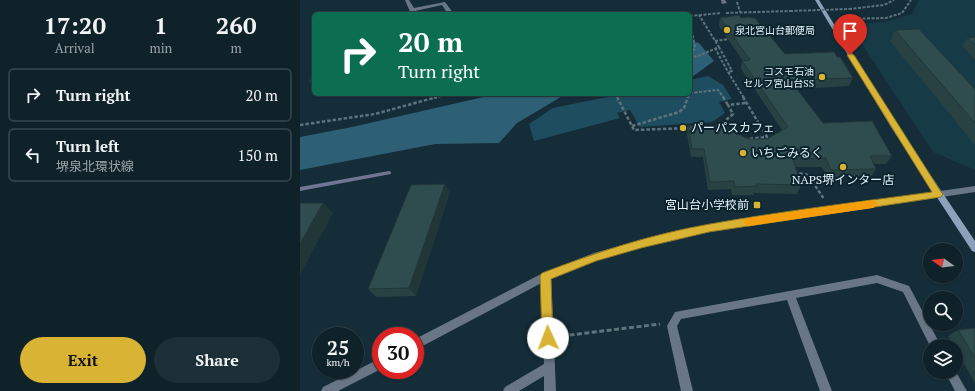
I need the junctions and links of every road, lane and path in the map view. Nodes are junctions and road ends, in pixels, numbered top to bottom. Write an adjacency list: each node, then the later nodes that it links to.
1 (407, 0): 6 (street)
2 (818, 0): 35 (main road)
3 (894, 0): 8 (path, bridge)
4 (911, 0): 11 (path)
5 (737, 2): 8 (path)
6 (413, 12): 7 (street)
7 (450, 12)
8 (740, 12): 9 (path)
9 (699, 15): 10 (path); 14 (path)
10 (692, 16)
11 (840, 19)
12 (692, 32): 18 (path)
13 (730, 39): 14 (path)
14 (715, 41): 15 (path)
15 (719, 47): 16 (path); 19 (path)
16 (715, 48): 17 (path); 19 (path)
17 (692, 55)
18 (692, 55)
19 (728, 72): 24 (path)
20 (692, 93): 25 (path)
21 (442, 96): 26 (path)
22 (615, 96): 27 (path)
23 (690, 96): 27 (path)
24 (746, 103): 25 (path); 30 (path)
25 (728, 105): 29 (path)
26 (300, 125)
27 (632, 126): 28 (path)
28 (694, 128)
29 (724, 131)
30 (767, 137): 31 (path); 32 (path)
31 (745, 140)
32 (769, 143)
33 (787, 170): 36 (path)
34 (975, 189): 35 (street)
35 (938, 194): 36 (street); 37 (main road)
36 (830, 210): 38 (street)
37 (975, 248)
38 (546, 276): 41 (street); 42 (street)
39 (790, 296): 40 (street); 43 (street); 51 (street)
40 (674, 322): 41 (path); 50 (street)
41 (548, 338): 45 (street)
42 (424, 339)
43 (932, 339)
44 (372, 367): 47 (street)
45 (549, 367): 48 (street); 49 (street)
46 (954, 379): 52 (street)
47 (327, 391)
48 (509, 391)
49 (550, 391)
50 (687, 391)
51 (826, 391)
52 (960, 391)

